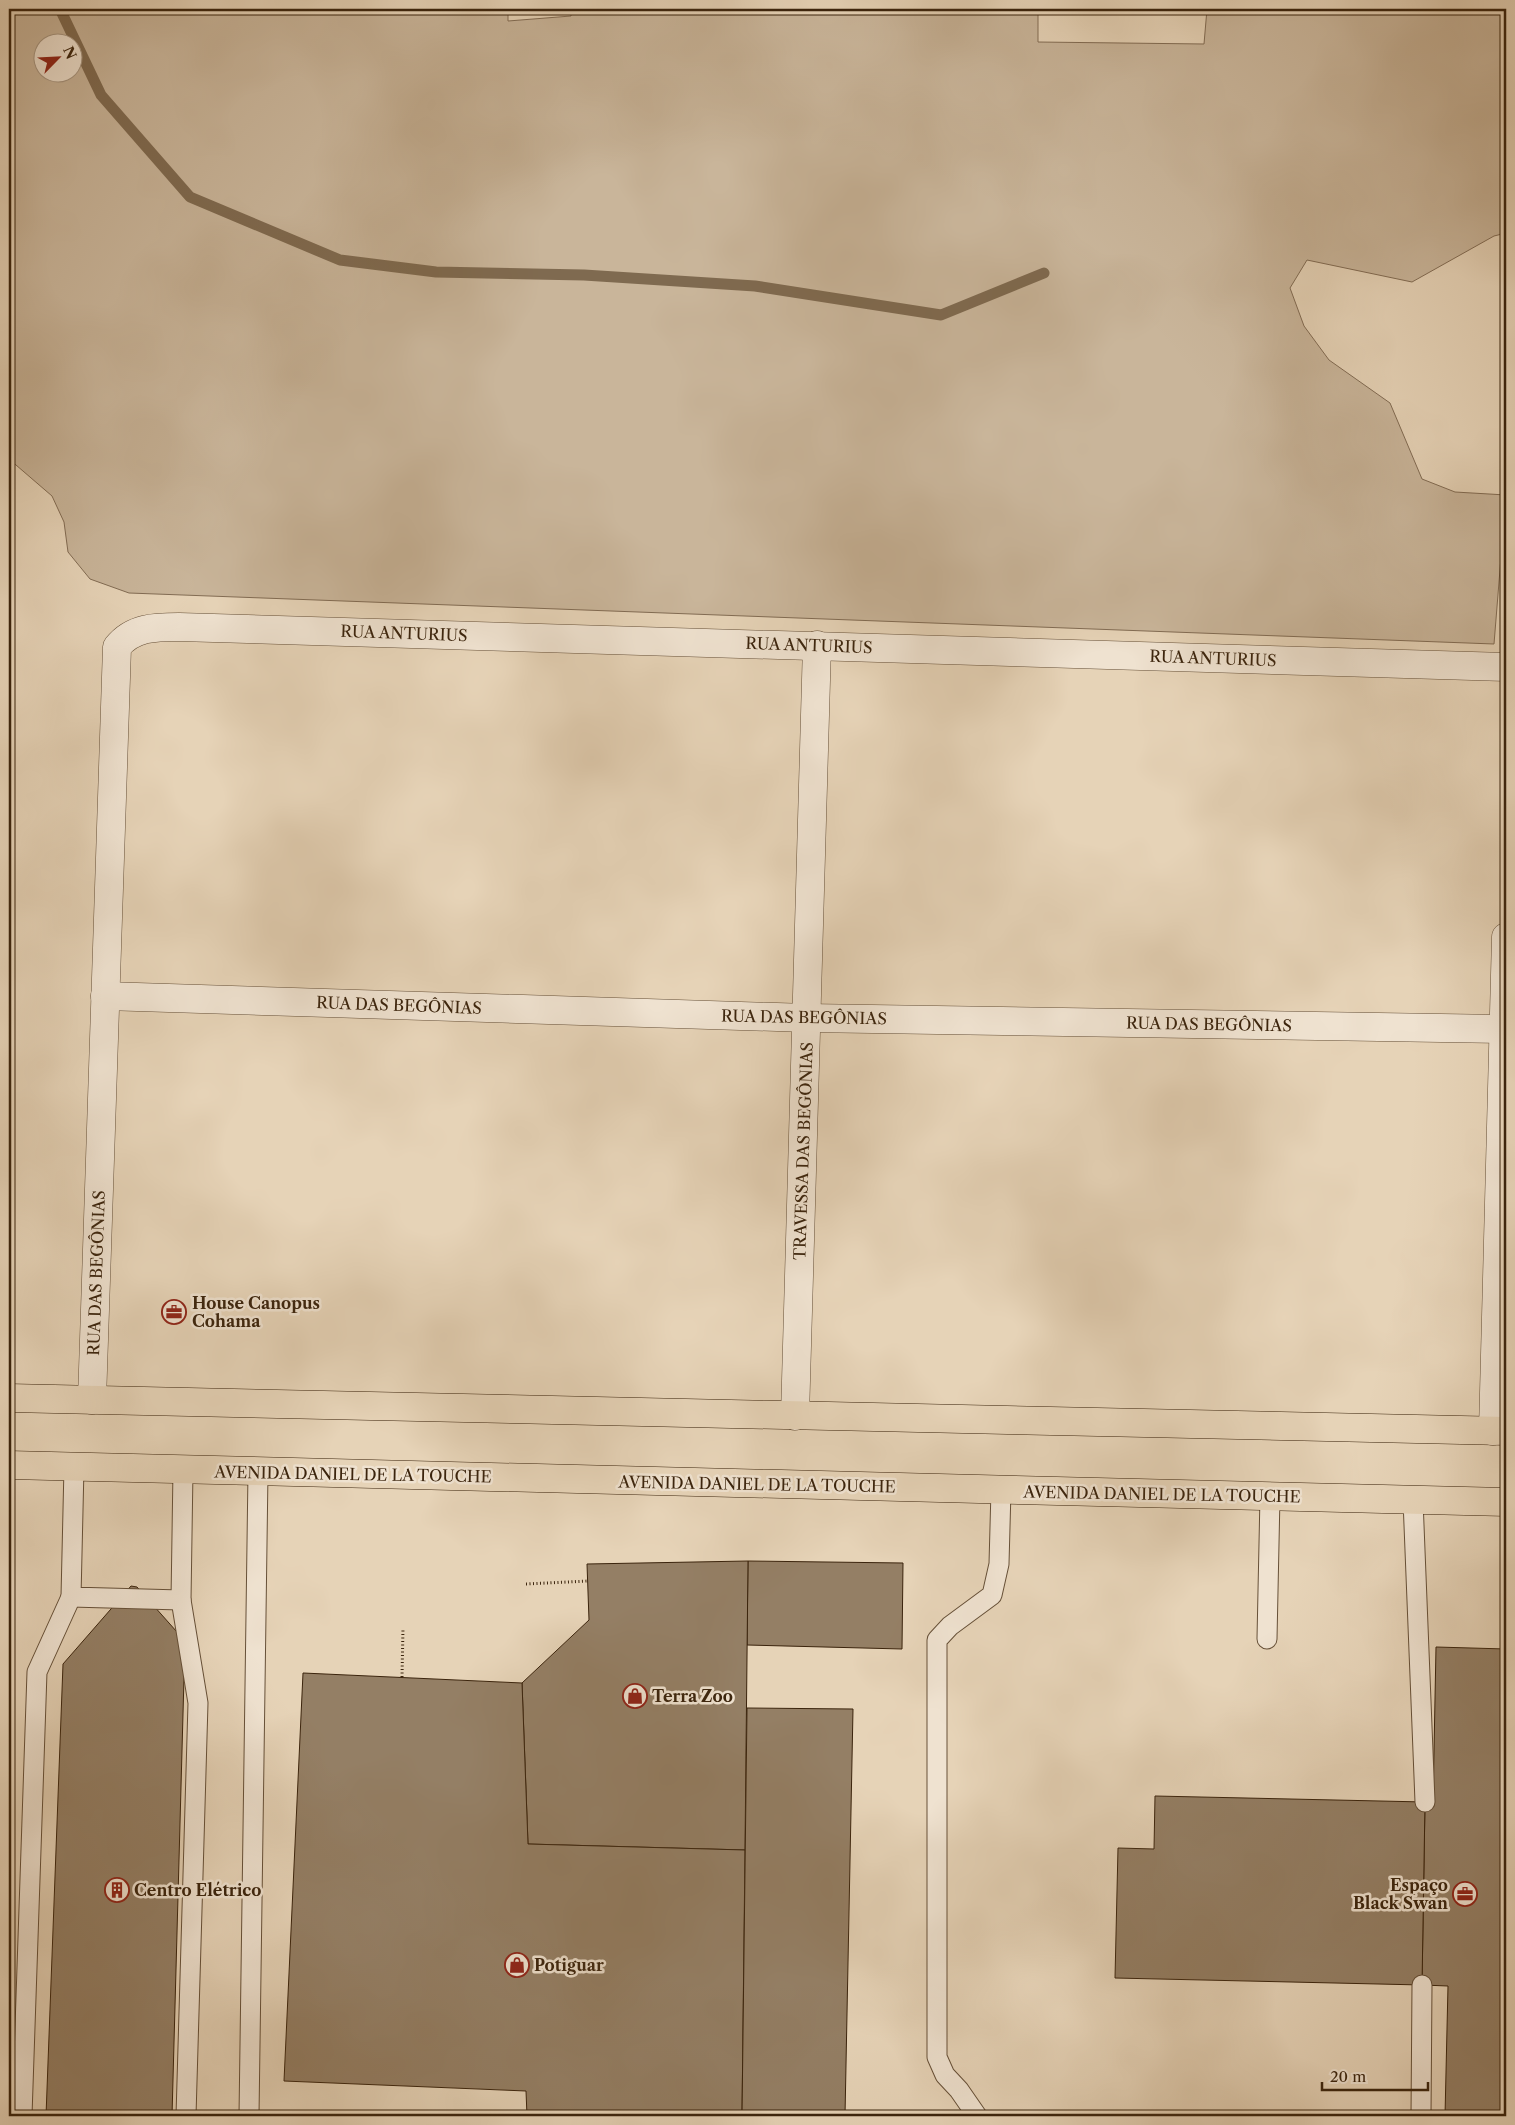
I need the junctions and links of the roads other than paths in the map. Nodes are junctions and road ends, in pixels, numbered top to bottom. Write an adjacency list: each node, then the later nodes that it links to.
1 (817, 645): 2 (street, RUA ANTURIUS); 3 (street, RUA ANTURIUS); 6 (street, TRAVESSA DAS BEGÔNIAS)
2 (117, 647): 5 (street, RUA DAS BEGÔNIAS)
3 (1506, 667)
4 (1506, 937): 7 (street)
5 (105, 996): 6 (street, RUA DAS BEGÔNIAS); 9 (street, RUA DAS BEGÔNIAS)
6 (807, 1018): 7 (street, RUA DAS BEGÔNIAS); 10 (street, TRAVESSA DAS BEGÔNIAS)
7 (1503, 1029): 11 (street)
8 (9, 1398): 9 (main road)
9 (92, 1400): 10 (main road)
10 (795, 1416): 11 (main road)
11 (1499, 1431)
12 (9, 1466): 13 (main road, AVENIDA DANIEL DE LA TOUCHE)
13 (74, 1467): 14 (main road, AVENIDA DANIEL DE LA TOUCHE); 20 (lane)
14 (184, 1470): 15 (main road, AVENIDA DANIEL DE LA TOUCHE); 21 (lane)
15 (258, 1472): 16 (main road, AVENIDA DANIEL DE LA TOUCHE); 27 (lane)
16 (1001, 1490): 17 (main road, AVENIDA DANIEL DE LA TOUCHE); 28 (lane)
17 (1270, 1496): 18 (main road, AVENIDA DANIEL DE LA TOUCHE); 22 (lane)
18 (1413, 1500): 19 (main road, AVENIDA DANIEL DE LA TOUCHE); 23 (lane)
19 (1506, 1502)
20 (71, 1598): 21 (lane); 25 (lane)
21 (181, 1600): 26 (lane)
22 (1267, 1639)
23 (1425, 1802)
24 (1422, 1985): 29 (lane)
25 (22, 2116)
26 (186, 2116)
27 (249, 2116)
28 (977, 2116)
29 (1421, 2116)

